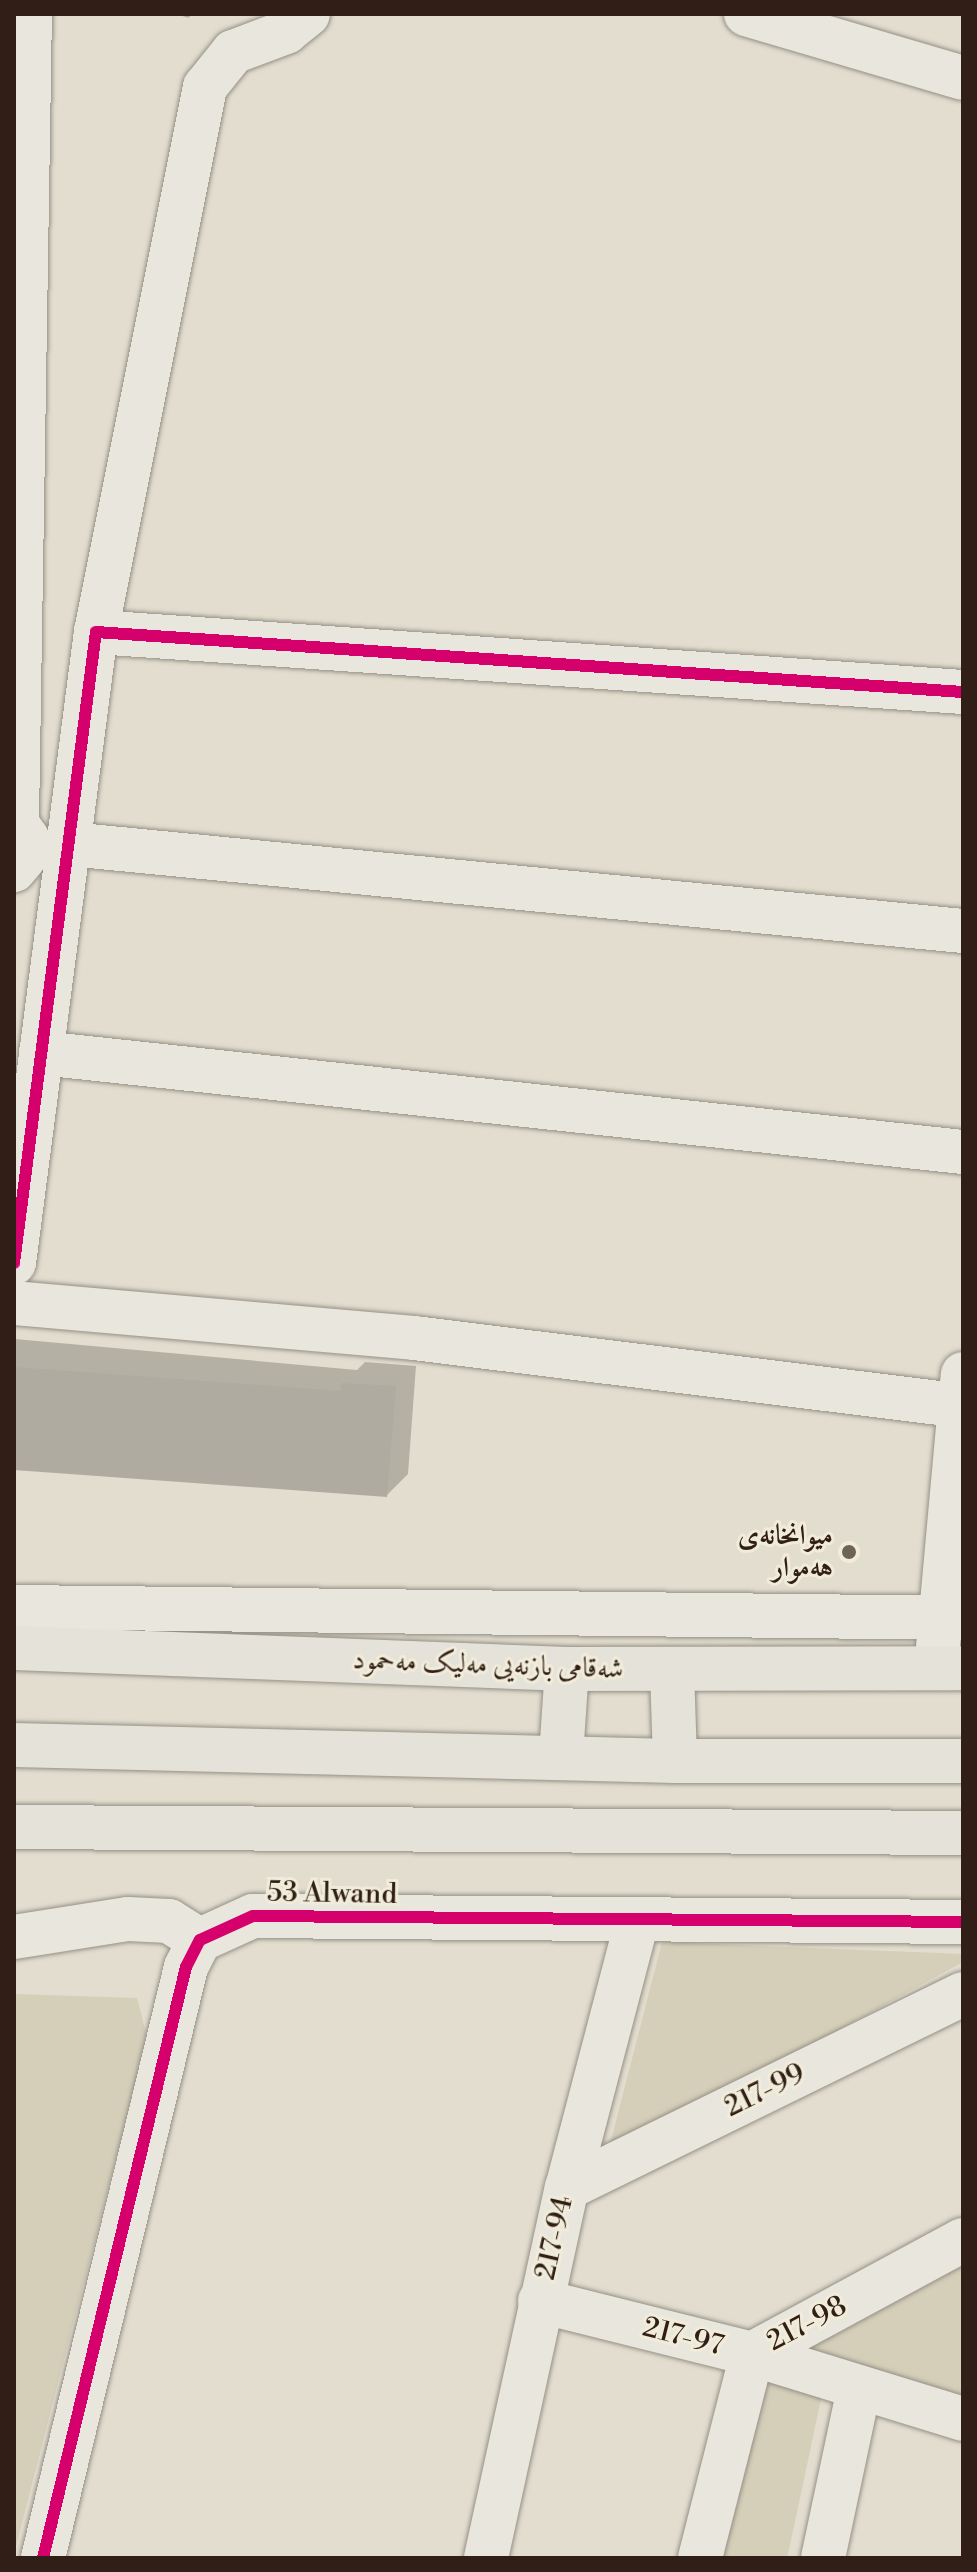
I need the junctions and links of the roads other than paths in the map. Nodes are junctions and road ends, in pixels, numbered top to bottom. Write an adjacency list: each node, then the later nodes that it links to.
1 (30, 14): 7 (street)
2 (308, 14): 5 (street)
3 (746, 14): 4 (street)
4 (963, 78)
5 (96, 632): 6 (street); 8 (street)
6 (963, 692)
7 (15, 820): 9 (street)
8 (69, 844): 10 (street); 11 (street)
9 (14, 870)
10 (963, 931)
11 (41, 1053): 12 (street); 13 (street)
12 (963, 1152)
13 (14, 1263)
14 (14, 1303): 15 (street)
15 (962, 1395): 17 (street)
16 (14, 1607): 17 (street)
17 (952, 1618): 19 (street)
18 (14, 1648): 20 (main road, شەقامی بازنەیی مەلیک مەحمود)
19 (949, 1668): 21 (main road, شەقامی بازنەیی مەلیک مەحمود)
20 (567, 1669): 21 (main road, شەقامی بازنەیی مەلیک مەحمود); 23 (main road)
21 (672, 1670): 24 (main road)
22 (14, 1745): 23 (main road)
23 (561, 1756): 24 (main road)
24 (675, 1761): 25 (main road)
25 (963, 1761)
26 (14, 1827): 27 (main road)
27 (963, 1833)
28 (637, 1922): 29 (street, 53 Alwand); 31 (street, 53 Alwand); 33 (street, 217-94)
29 (963, 1922)
30 (14, 1937): 31 (street)
31 (200, 1940): 39 (street)
32 (963, 1994): 33 (street, 217-99)
33 (567, 2188): 35 (street, 217-94)
34 (963, 2240): 36 (street, 217-98)
35 (540, 2301): 36 (street, 217-97); 40 (street, 217-94)
36 (752, 2354): 37 (street, 217-97); 41 (street, 217-98)
37 (859, 2389): 38 (street, 217-97); 42 (street)
38 (963, 2419)
39 (43, 2558)
40 (486, 2558)
41 (700, 2558)
42 (823, 2558)

